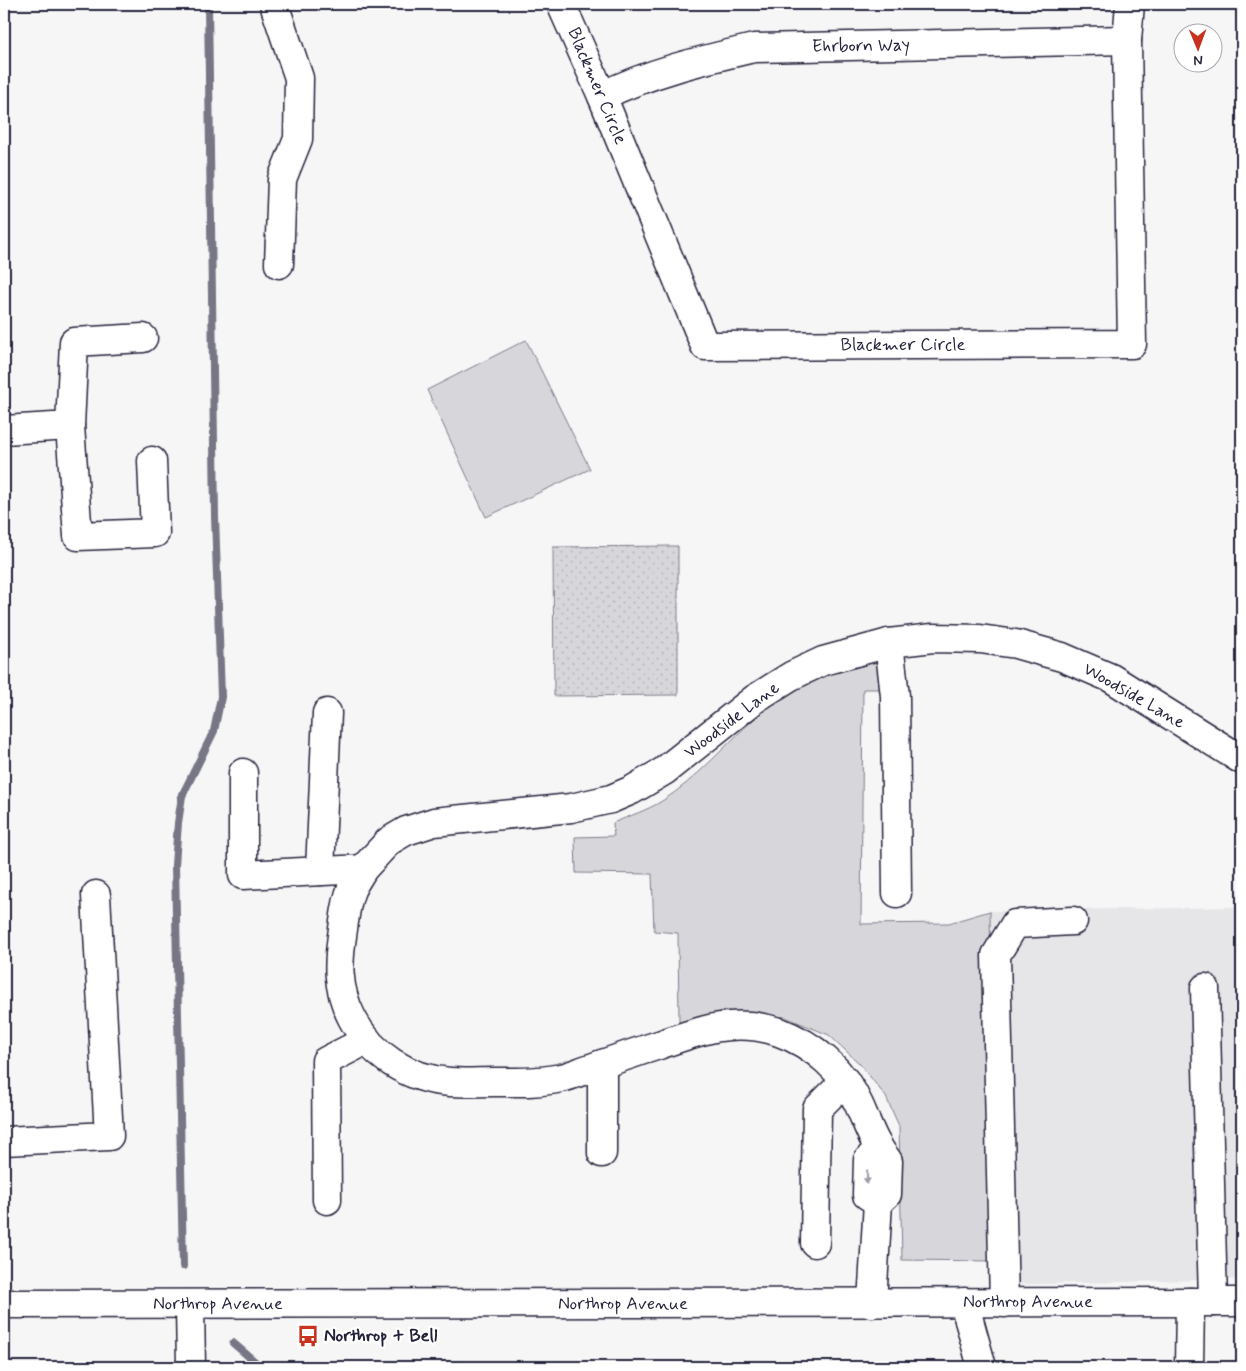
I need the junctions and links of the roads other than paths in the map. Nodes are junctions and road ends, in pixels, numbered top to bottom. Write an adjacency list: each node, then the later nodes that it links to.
1 (274, 4): 6 (street)
2 (561, 4): 5 (street, Blackmer Circle)
3 (1130, 4): 4 (street, Blackmer Circle)
4 (1127, 40): 5 (street, Ehrborn Way); 5 (street, Blackmer Circle)
5 (602, 96)
6 (279, 264)
7 (143, 338): 8 (street)
8 (70, 426): 9 (street); 10 (street)
9 (4, 430)
10 (152, 461)
11 (889, 643): 13 (street, Woodside Lane); 15 (street, Woodside Lane); 17 (street)
12 (327, 713): 16 (street)
13 (1242, 760)
14 (244, 773): 16 (street)
15 (363, 869): 16 (street); 21 (street, Woodside Lane)
16 (320, 872)
17 (897, 893)
18 (96, 895): 24 (street)
19 (1073, 921): 32 (street)
20 (1205, 988): 29 (street)
21 (367, 1040): 22 (street, Woodside Lane); 26 (street)
22 (602, 1064): 23 (street, Woodside Lane); 25 (street)
23 (845, 1081): 27 (street); 31 (street, Woodside Lane)
24 (4, 1141)
25 (602, 1153)
26 (328, 1200)
27 (815, 1243)
28 (964, 1302): 31 (street, Northrop Avenue); 32 (street, Northrop Avenue); 36 (street)
29 (1202, 1302): 30 (street, Northrop Avenue); 32 (street, Northrop Avenue); 37 (street)
30 (1242, 1302)
31 (872, 1303): 34 (street, Northrop Avenue)
32 (1004, 1303)
33 (4, 1304): 34 (street, Northrop Avenue)
34 (190, 1305): 35 (street)
35 (190, 1362)
36 (982, 1367)
37 (1189, 1367)

